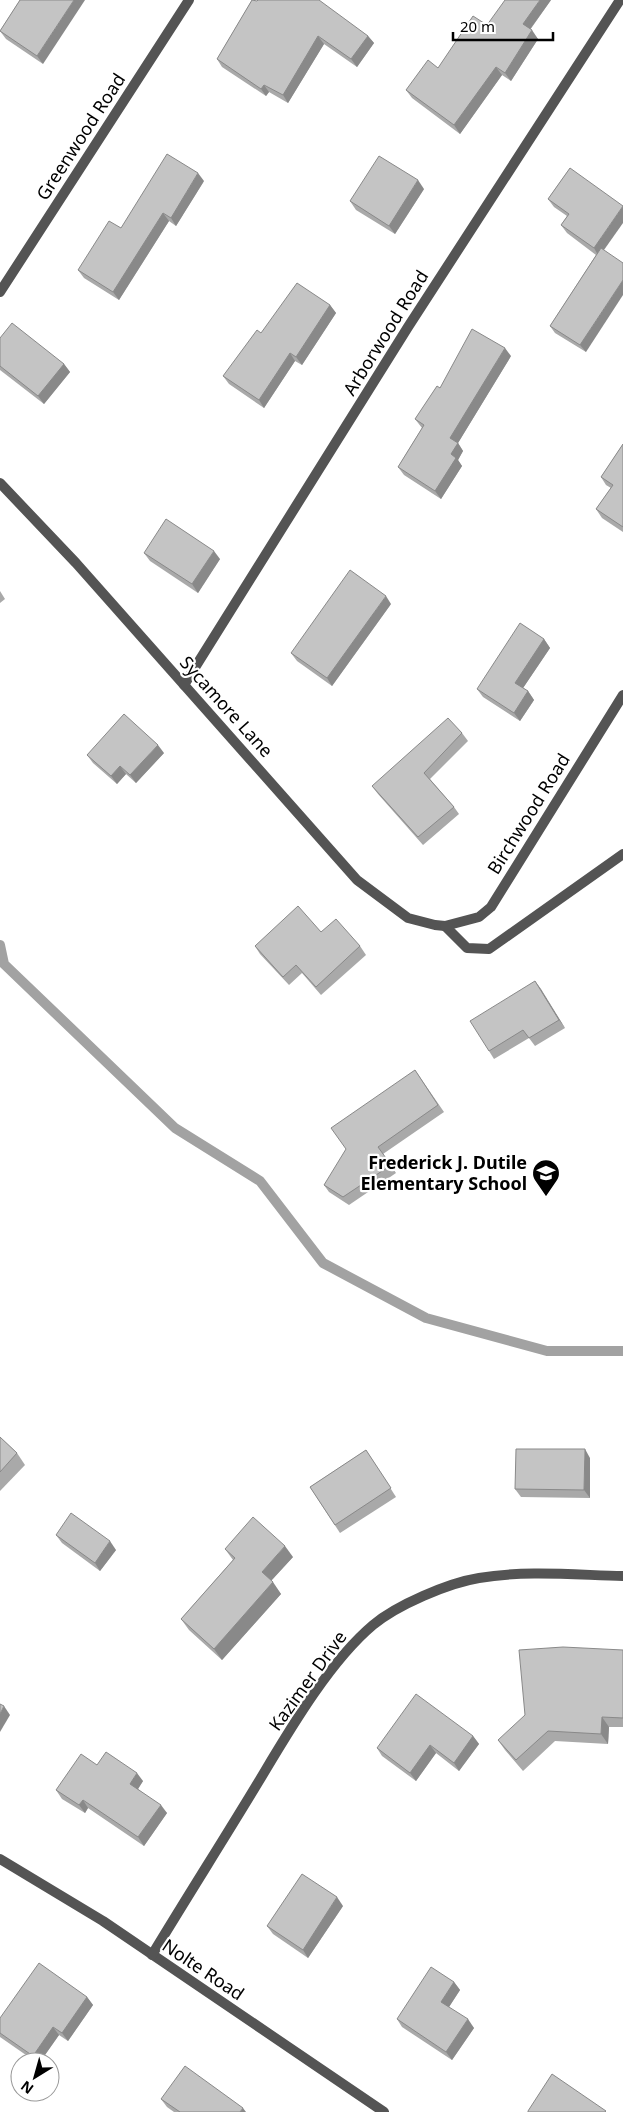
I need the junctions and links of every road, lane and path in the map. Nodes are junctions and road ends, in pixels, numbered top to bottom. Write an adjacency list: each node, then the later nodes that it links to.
1 (189, 0): 3 (street, Greenwood Road)
2 (620, 0): 5 (street, Arborwood Road)
3 (0, 292)
4 (0, 483): 5 (street, Sycamore Lane)
5 (184, 685): 8 (street, Sycamore Lane)
6 (623, 695): 8 (street, Birchwood Road)
7 (623, 854): 8 (street)
8 (445, 926)
9 (623, 1576): 11 (street, Kazimer Drive)
10 (0, 1859): 11 (street, Nolte Road)
11 (152, 1955): 12 (street, Nolte Road)
12 (384, 2112)

